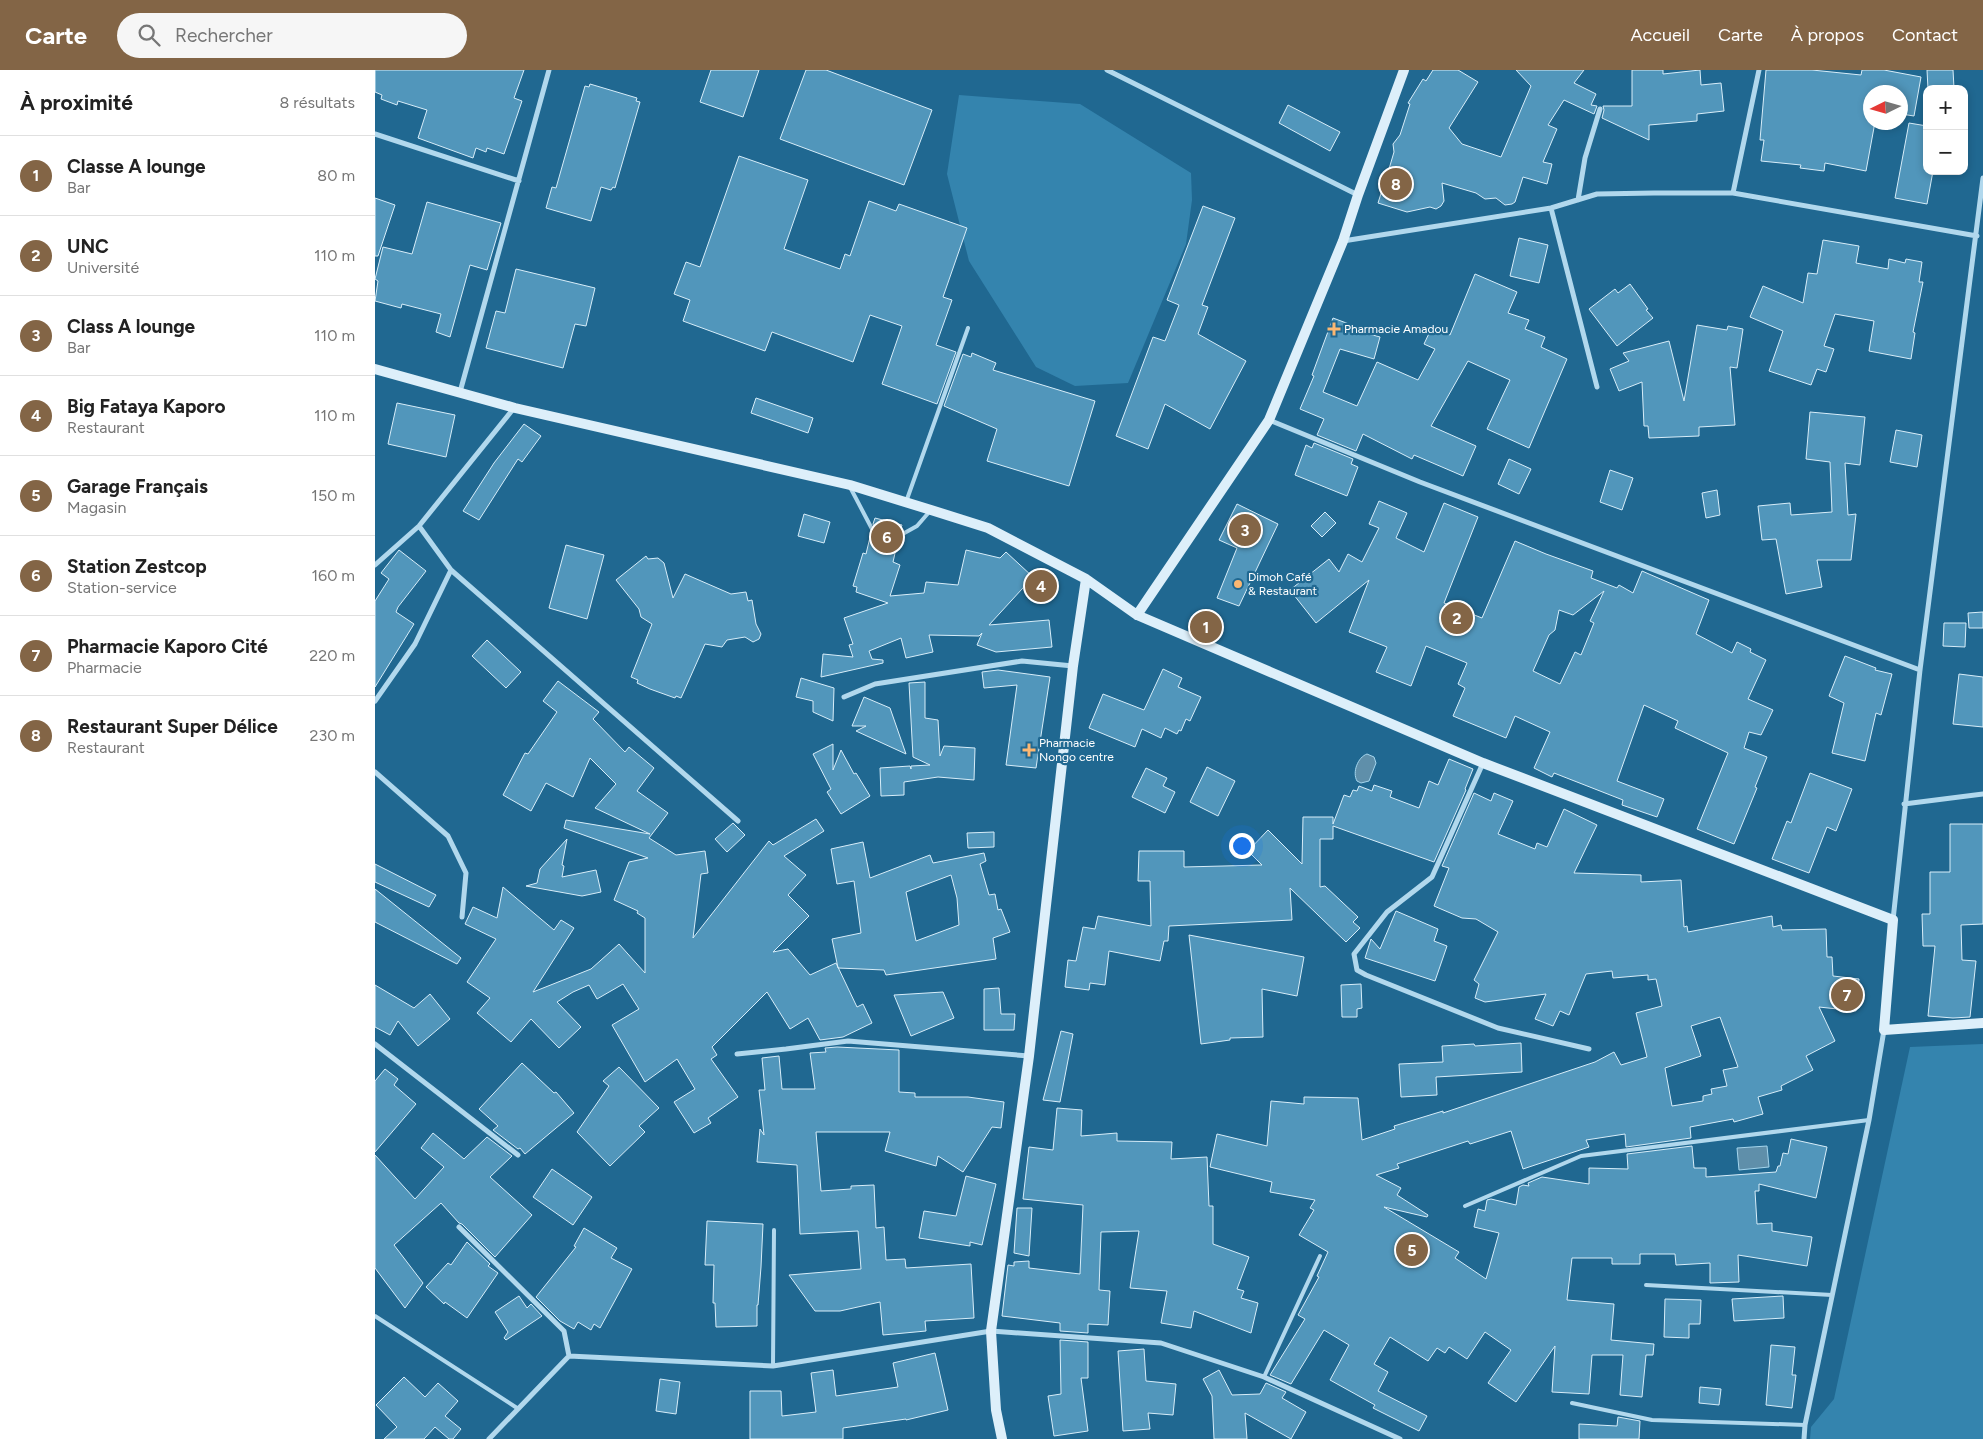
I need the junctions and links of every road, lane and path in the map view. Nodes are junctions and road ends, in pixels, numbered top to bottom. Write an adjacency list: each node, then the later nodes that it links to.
1 (549, 70): 8 (street)
2 (1107, 70): 10 (street)
3 (1404, 70): 10 (street)
4 (1759, 70): 9 (street)
5 (1600, 109): 11 (street)
6 (375, 134): 8 (street)
7 (1983, 178): 12 (street)
8 (519, 181): 19 (street)
9 (1733, 192): 11 (street); 14 (street)
10 (1358, 195): 15 (street)
11 (1578, 200): 13 (street)
12 (1982, 203): 14 (street)
13 (1551, 208): 15 (street); 18 (street)
14 (1977, 236): 33 (street)
15 (1343, 241): 21 (street)
16 (968, 328): 23 (lane)
17 (375, 369): 19 (street)
18 (1597, 387)
19 (460, 392): 20 (street)
20 (515, 408): 22 (street); 25 (street)
21 (1269, 420): 31 (street); 33 (street)
22 (850, 485): 23 (street); 26 (lane)
23 (906, 502): 24 (street)
24 (931, 510): 27 (lane); 30 (street)
25 (419, 526): 28 (street); 29 (street)
26 (872, 529)
27 (899, 536)
28 (375, 566)
29 (451, 570): 35 (street); 40 (street)
30 (1087, 579): 31 (street); 32 (street)
31 (1137, 615): 36 (street)
32 (1073, 666): 34 (street); 48 (street)
33 (1920, 670): 39 (street)
34 (844, 697)
35 (375, 701)
36 (1483, 763): 42 (street); 46 (street)
37 (375, 772): 41 (street)
38 (1983, 794): 39 (street)
39 (1904, 804): 42 (street)
40 (738, 821)
41 (462, 916)
42 (1893, 920): 44 (street)
43 (1983, 1024): 44 (street)
44 (1884, 1030): 49 (street)
45 (375, 1044): 50 (street)
46 (1589, 1049)
47 (737, 1054): 48 (street)
48 (1029, 1056): 58 (street)
49 (1869, 1120): 51 (lane); 56 (street)
50 (518, 1155)
51 (1465, 1206)
52 (459, 1227): 59 (street)
53 (774, 1230): 60 (lane)
54 (1320, 1256): 61 (lane)
55 (1646, 1285): 56 (lane)
56 (1832, 1295): 64 (street)
57 (375, 1316): 63 (lane)
58 (991, 1331): 60 (street); 61 (street); 66 (street)
59 (569, 1356): 60 (street); 63 (street)
60 (773, 1366)
61 (1264, 1377): 67 (street)
62 (1572, 1403): 64 (lane)
63 (517, 1408): 65 (street)
64 (1805, 1425): 68 (street)
65 (489, 1439)
66 (1002, 1439)
67 (1399, 1439)
68 (1804, 1439)

